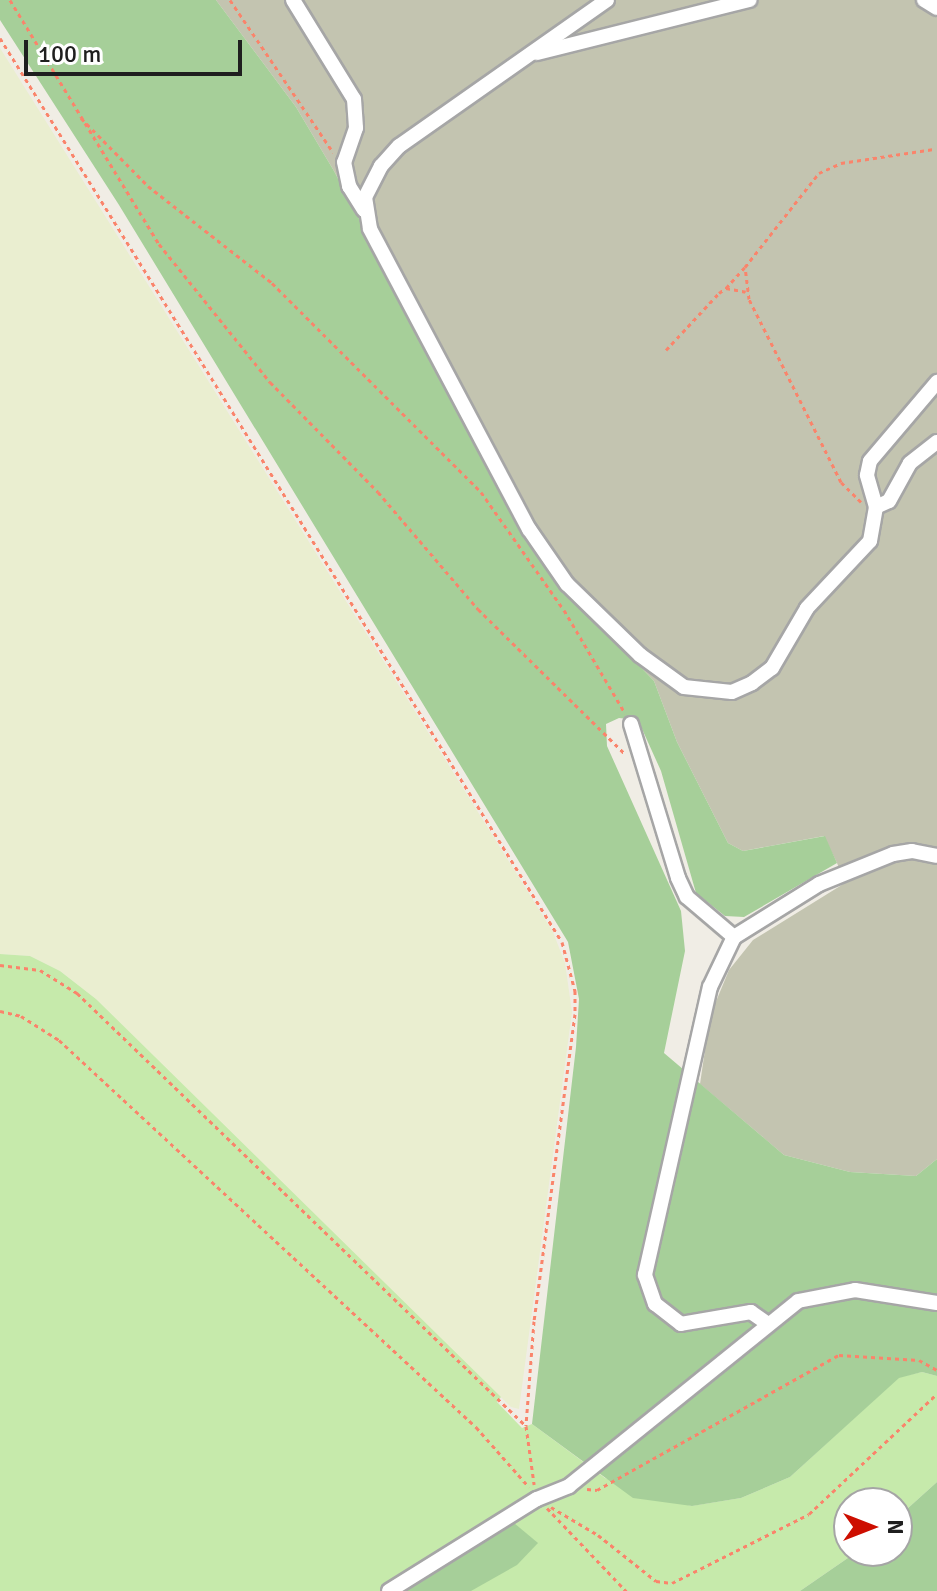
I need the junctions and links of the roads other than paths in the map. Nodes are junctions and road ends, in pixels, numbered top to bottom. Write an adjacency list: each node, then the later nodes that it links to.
1 (293, 0): 7 (lane)
2 (607, 0): 6 (lane)
3 (750, 0): 6 (lane)
4 (924, 0): 5 (lane)
5 (937, 8)
6 (526, 56): 7 (lane)
7 (364, 211): 10 (lane)
8 (937, 382): 10 (lane)
9 (937, 442): 10 (lane)
10 (876, 507)
11 (631, 724): 13 (lane)
12 (937, 856): 13 (lane)
13 (734, 937): 15 (lane)
14 (937, 1303): 15 (lane)
15 (768, 1324): 16 (lane)
16 (389, 1591)

